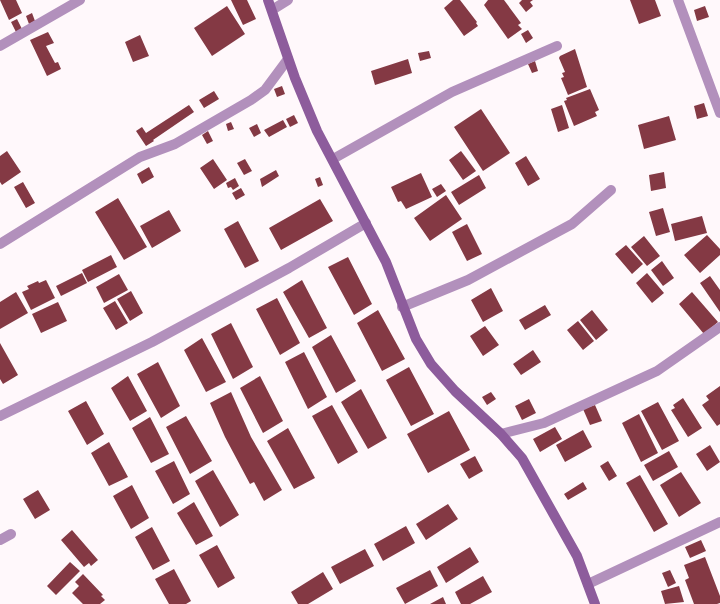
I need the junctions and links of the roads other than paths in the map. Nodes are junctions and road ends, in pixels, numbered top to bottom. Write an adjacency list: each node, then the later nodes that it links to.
1 (80, 0): 5 (street)
2 (288, 0): 4 (street)
3 (678, 0): 8 (street)
4 (270, 5): 7 (street)
5 (0, 46)
6 (557, 46): 9 (street)
7 (288, 59): 9 (street); 12 (street)
8 (720, 113)
9 (333, 159): 11 (street)
10 (611, 190): 13 (street)
11 (366, 223): 13 (street); 15 (street)
12 (0, 244)
13 (402, 307): 16 (street)
14 (720, 327): 16 (street)
15 (0, 416)
16 (501, 434): 20 (street)
17 (720, 522): 20 (street)
18 (11, 534): 19 (street)
19 (0, 540)
20 (588, 584): 21 (street)
21 (595, 604)

